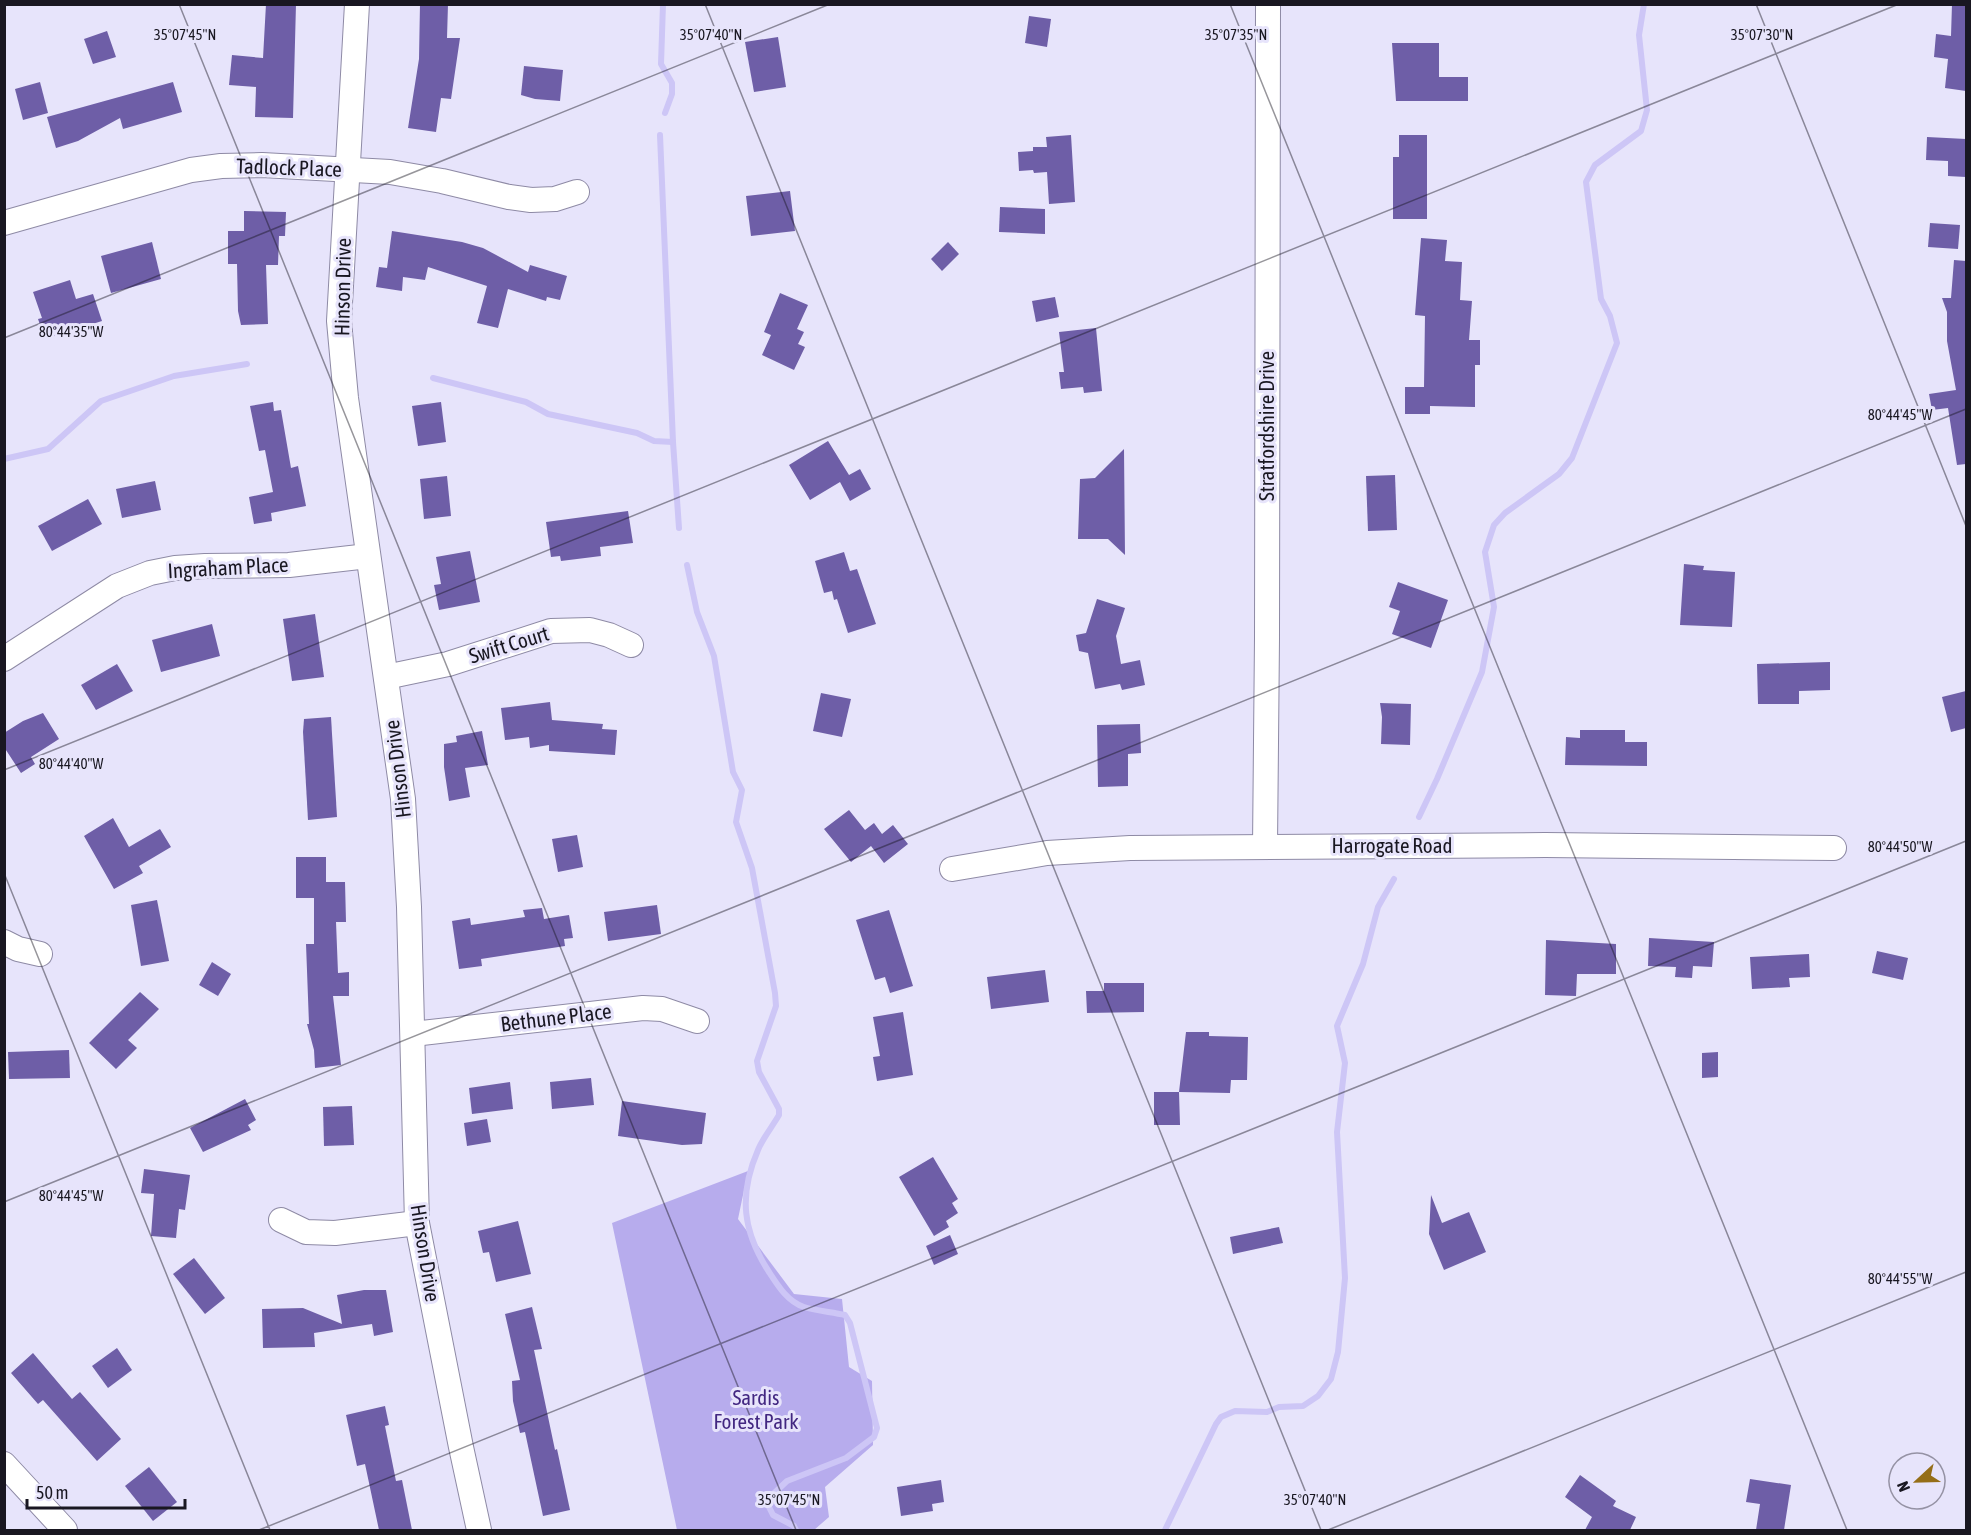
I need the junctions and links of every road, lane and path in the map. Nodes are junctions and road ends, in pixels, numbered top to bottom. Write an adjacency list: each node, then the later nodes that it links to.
1 (357, 4): 3 (street, Hinson Drive)
2 (1268, 4): 10 (street, Stratfordshire Drive)
3 (348, 170): 4 (street, Tadlock Place); 5 (street, Tadlock Place); 6 (street, Hinson Drive)
4 (577, 192)
5 (4, 223)
6 (368, 556): 8 (street, Ingraham Place); 9 (street, Hinson Drive)
7 (630, 645): 9 (street, Swift Court)
8 (4, 659)
9 (386, 677): 16 (street, Hinson Drive)
10 (1264, 847): 11 (street, Harrogate Road); 12 (street, Harrogate Road)
11 (1834, 848)
12 (952, 869)
13 (4, 942): 14 (street)
14 (40, 954)
15 (698, 1021): 16 (street, Bethune Place)
16 (413, 1034): 18 (street, Hinson Drive)
17 (281, 1220): 18 (street)
18 (417, 1223): 21 (street, Hinson Drive)
19 (4, 1464): 20 (street)
20 (65, 1530)
21 (479, 1530)

